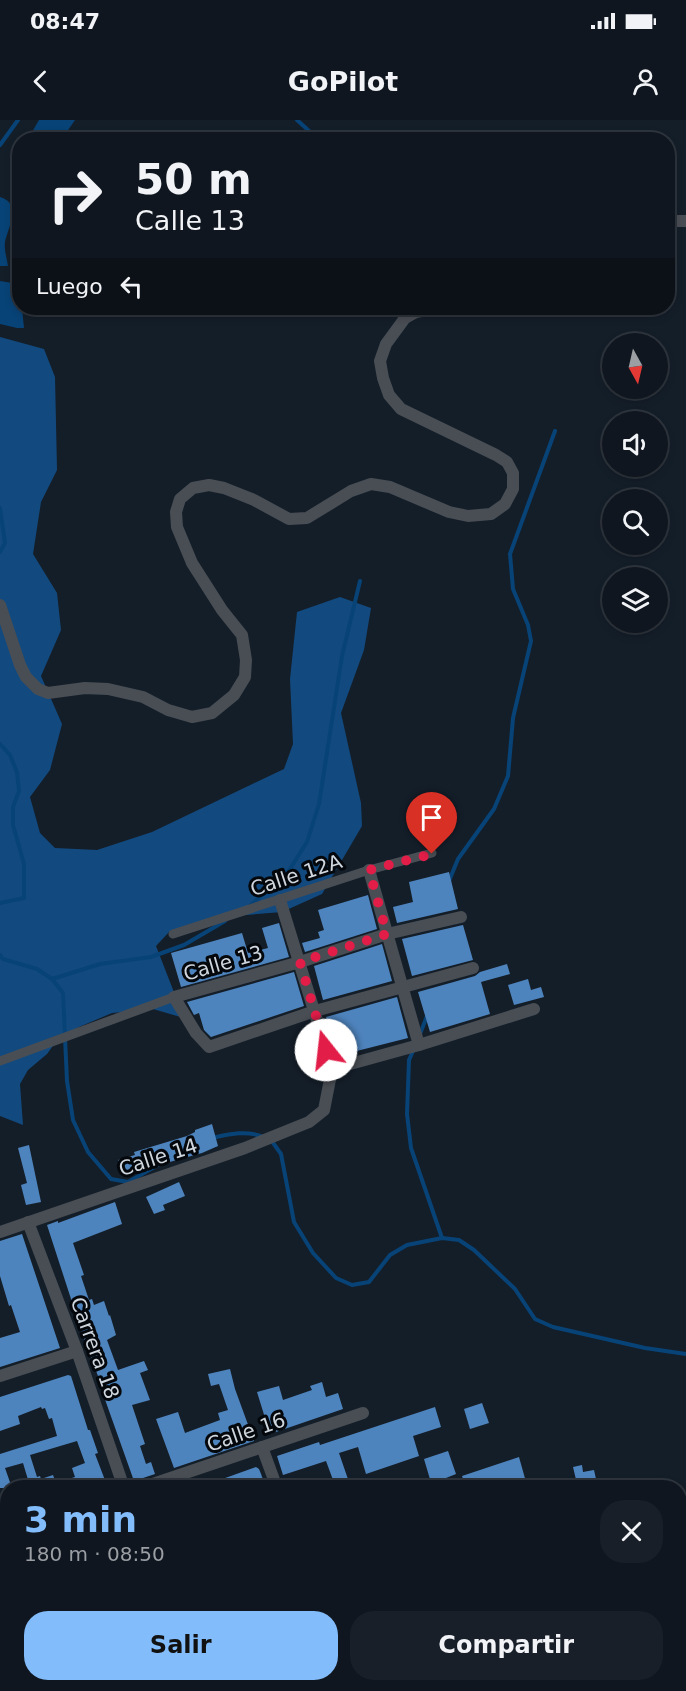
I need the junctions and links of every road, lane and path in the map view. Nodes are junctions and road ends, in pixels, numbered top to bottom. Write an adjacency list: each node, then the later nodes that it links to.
1 (410, 315): 2 (street)
2 (0, 605)
3 (432, 854): 4 (street, Calle 12A)
4 (369, 870): 5 (street, Calle 12A); 8 (street)
5 (280, 900): 7 (street, Calle 12A); 9 (street)
6 (461, 917): 8 (street, Calle 13)
7 (173, 934)
8 (387, 934): 9 (street, Calle 13); 11 (street)
9 (300, 962): 12 (street, Calle 13); 14 (street)
10 (473, 968): 11 (street)
11 (403, 987): 14 (street); 15 (street)
12 (174, 997): 14 (street); 16 (street, Calle 13)
13 (534, 1009): 15 (street)
14 (315, 1011): 17 (street)
15 (419, 1045): 17 (street)
16 (0, 1061)
17 (332, 1069): 18 (street, Calle 14)
18 (28, 1222): 19 (street, Calle 14); 20 (street, Carrera 18)
19 (0, 1232)
20 (76, 1351): 21 (street); 24 (street, Carrera 18)
21 (0, 1376)
22 (363, 1413): 23 (street, Calle 16)
23 (262, 1447): 25 (street, Calle 16); 26 (street)
24 (121, 1480)
25 (165, 1480)
26 (274, 1480)

